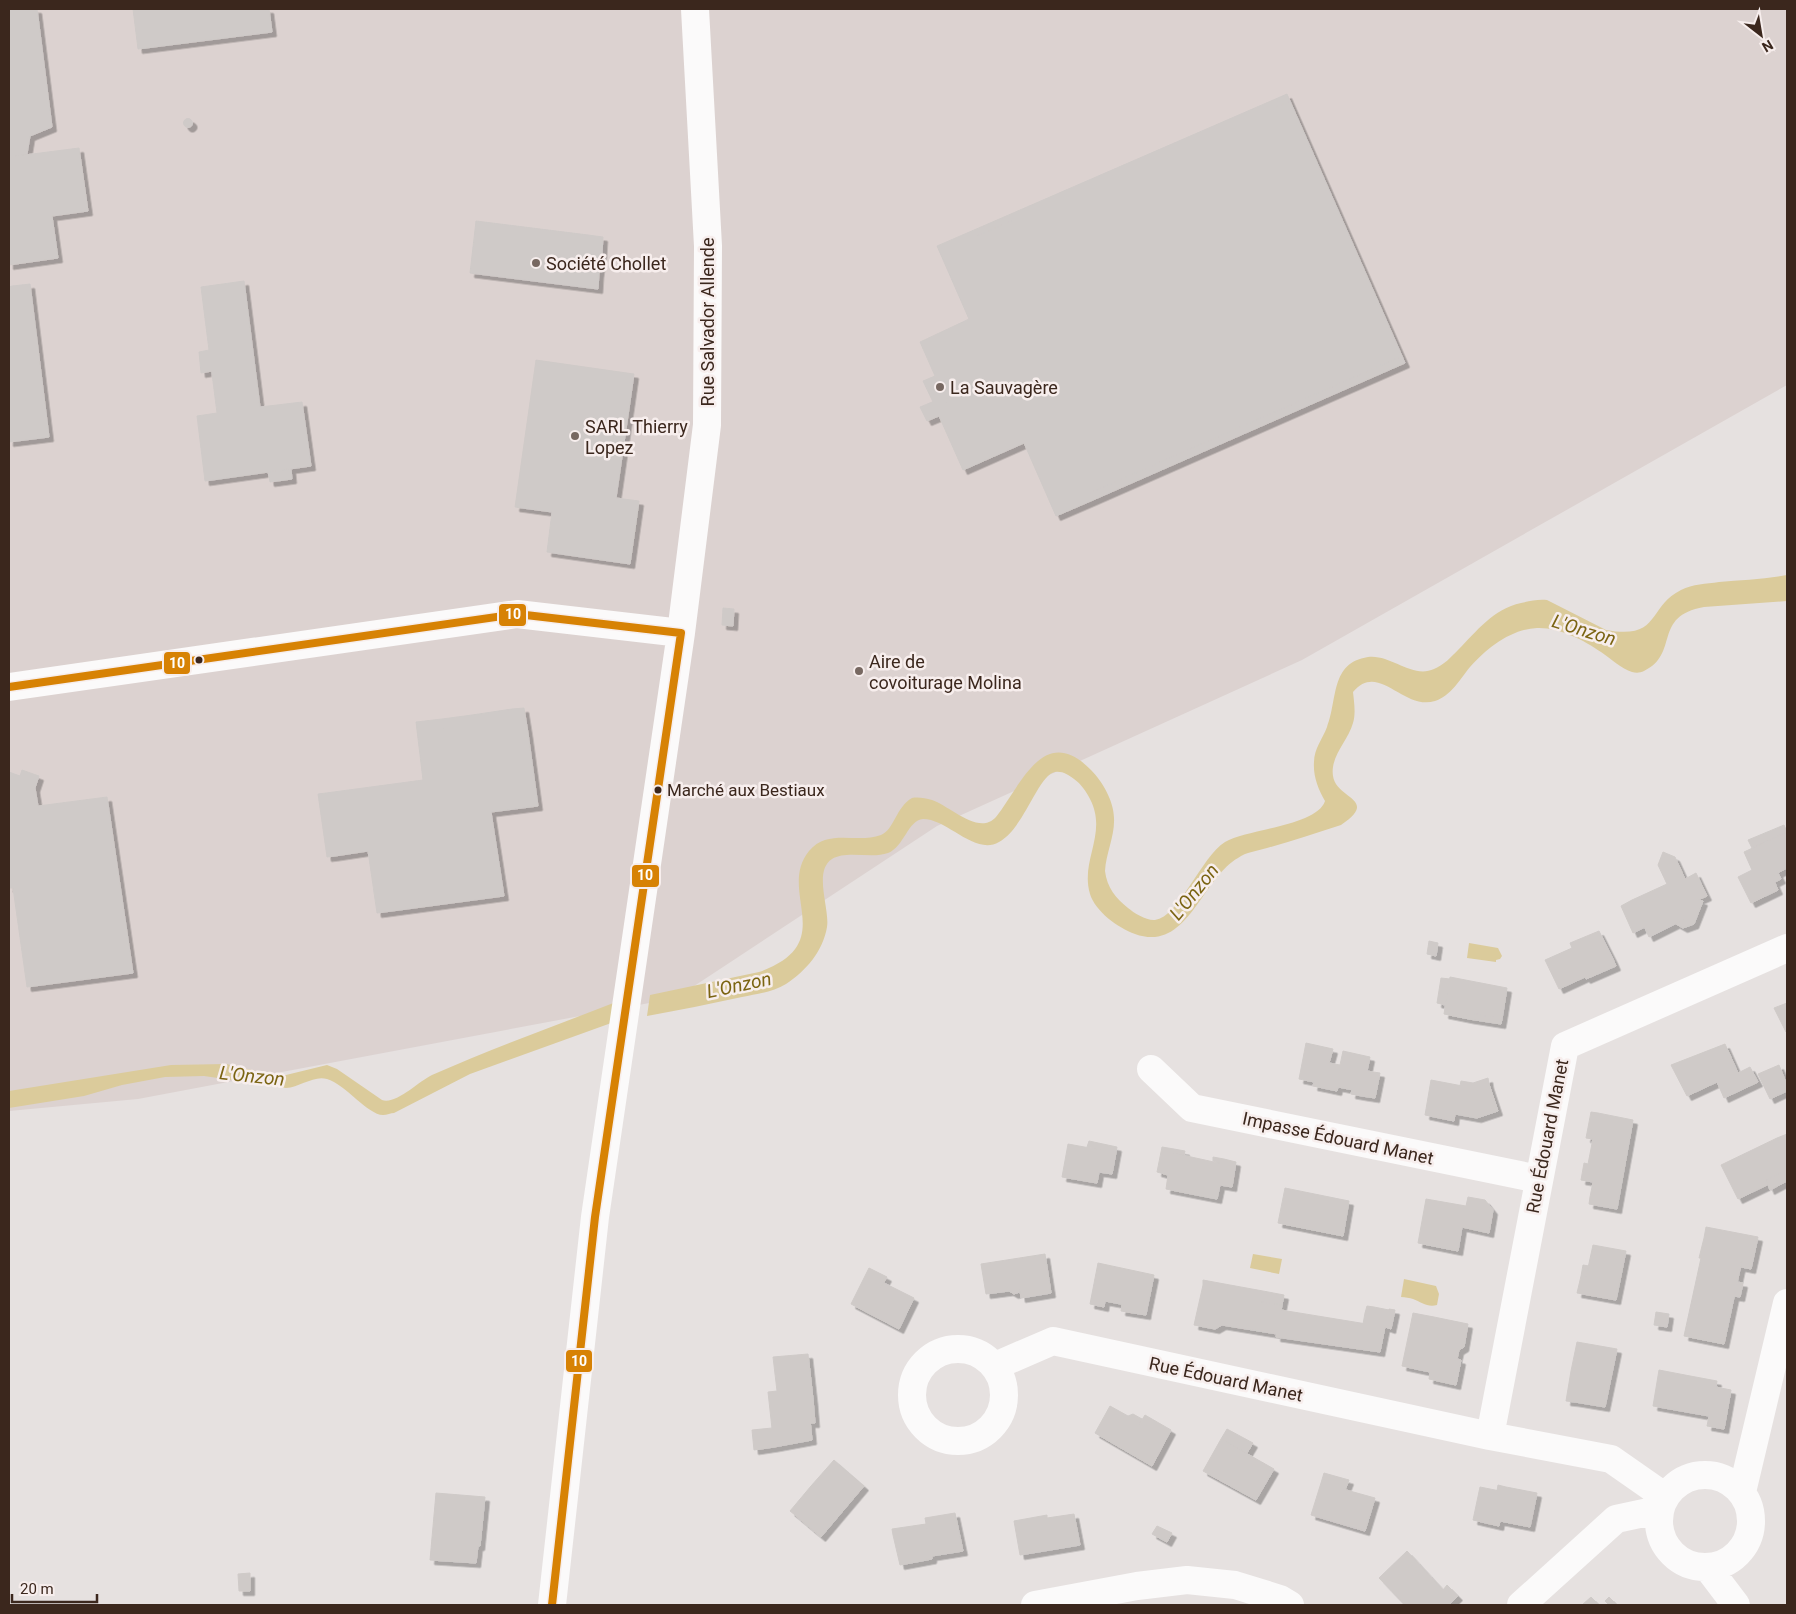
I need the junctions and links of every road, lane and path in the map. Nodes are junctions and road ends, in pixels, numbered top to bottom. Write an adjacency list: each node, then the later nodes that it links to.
1 (695, 9): 2 (street, Rue Salvador Allende)
2 (681, 633): 3 (street); 13 (street, Rue Salvador Allende)
3 (9, 687)
4 (1787, 948): 6 (street, Rue Édouard Manet)
5 (1151, 1069): 6 (street, Impasse Édouard Manet)
6 (1539, 1179): 9 (street, Rue Édouard Manet)
7 (1787, 1303): 10 (street)
8 (995, 1366): 9 (street, Rue Édouard Manet)
9 (1490, 1436): 11 (street, Rue Édouard Manet)
10 (1742, 1492): 11 (street); 12 (street)
11 (1661, 1503): 12 (street); 16 (street)
12 (1708, 1568): 17 (street)
13 (552, 1605)
14 (1035, 1605): 15 (street)
15 (1290, 1605)
16 (1521, 1605)
17 (1736, 1605)

